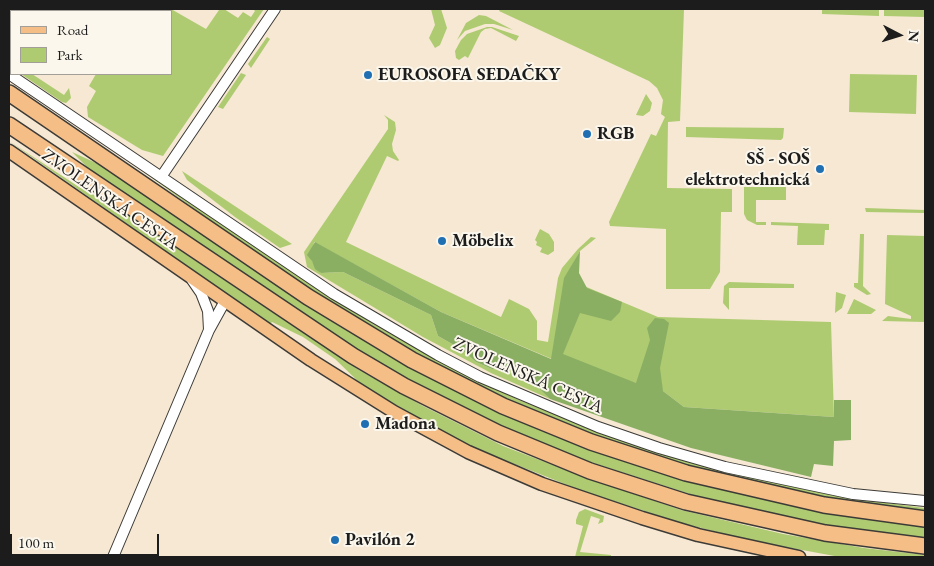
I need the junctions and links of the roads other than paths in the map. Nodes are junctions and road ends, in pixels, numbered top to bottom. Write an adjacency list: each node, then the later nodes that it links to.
1 (275, 9): 6 (street)
2 (10, 75): 6 (street, ZVOLENSKÁ CESTA)
3 (9, 94): 11 (highway)
4 (9, 125): 12 (highway)
5 (9, 151): 7 (main road, ZVOLENSKÁ CESTA)
6 (161, 176): 10 (street, ZVOLENSKÁ CESTA)
7 (191, 278): 8 (main road, ZVOLENSKÁ CESTA); 9 (street, ZVOLENSKÁ CESTA)
8 (225, 301): 9 (street); 14 (main road, ZVOLENSKÁ CESTA)
9 (209, 330): 13 (street)
10 (925, 501)
11 (925, 519)
12 (925, 546)
13 (113, 557)
14 (799, 557)

